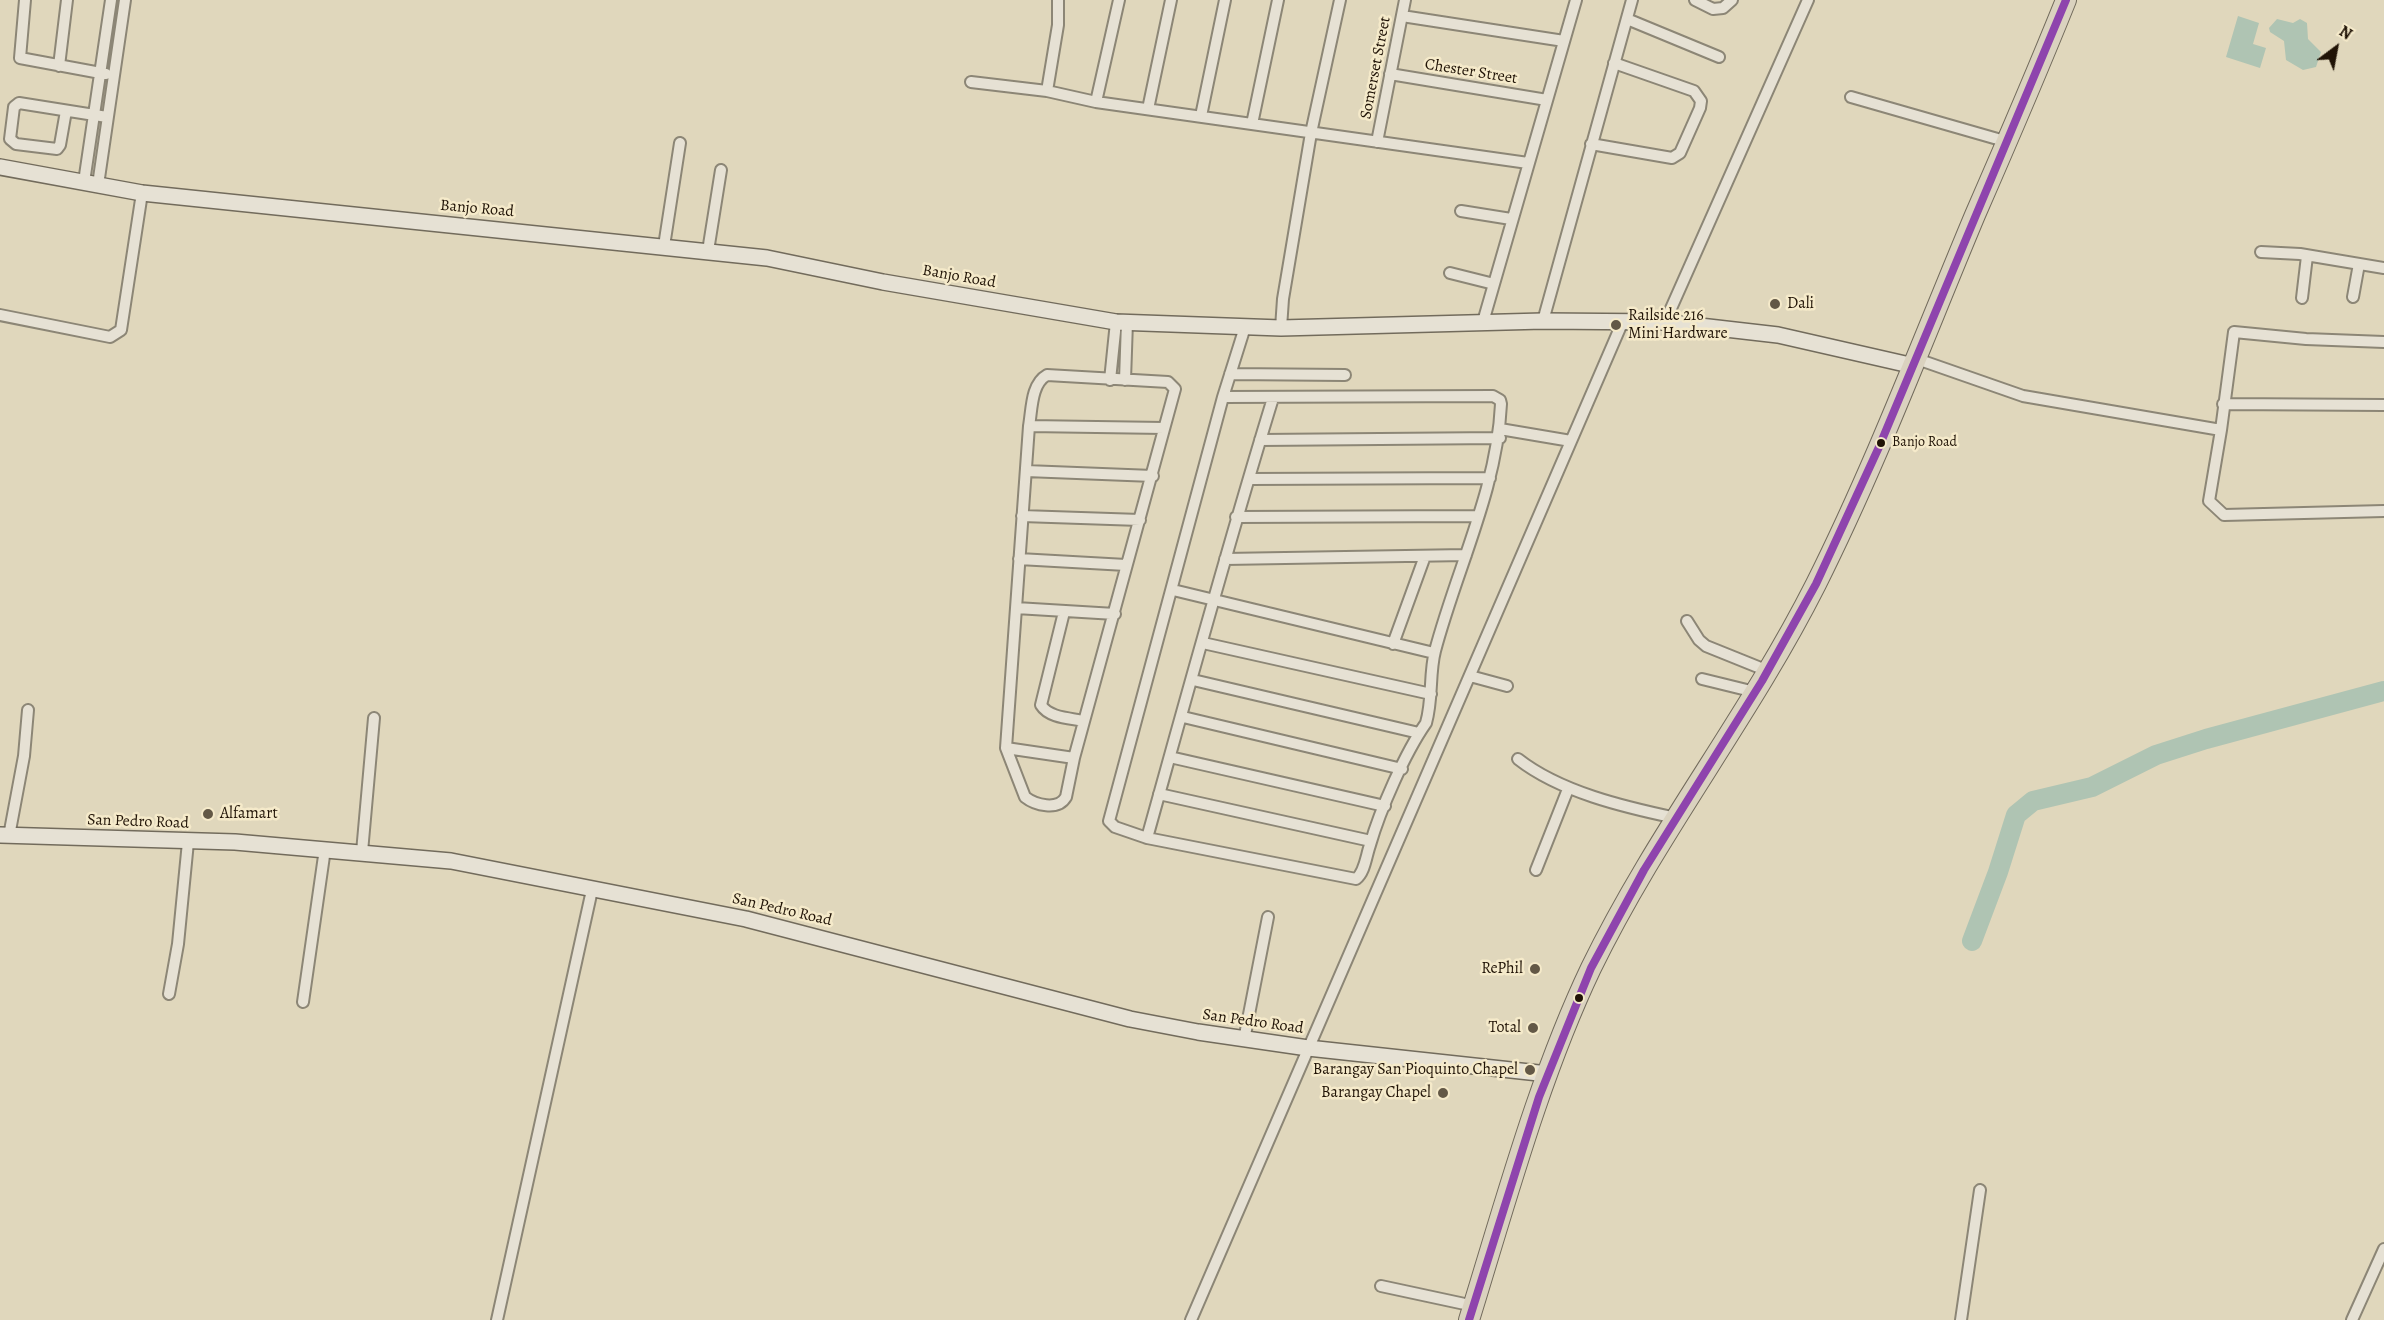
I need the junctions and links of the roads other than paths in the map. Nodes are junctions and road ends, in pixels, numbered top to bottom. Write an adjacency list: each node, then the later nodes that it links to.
1 (25, 0): 25 (street)
2 (67, 0): 25 (street)
3 (111, 0): 18 (street)
4 (125, 0): 20 (street)
5 (1058, 0): 30 (street)
6 (1119, 0): 33 (street)
7 (1171, 0): 34 (street)
8 (1225, 0): 37 (street)
9 (1278, 0): 39 (street)
10 (1340, 0): 41 (street)
11 (1405, 0): 19 (street, Somerset Street)
12 (1576, 0): 22 (street)
13 (1632, 0): 21 (street)
14 (1695, 0): 15 (street)
15 (1732, 0)
16 (1808, 0): 69 (street)
17 (2066, 0): 44 (highway)
18 (109, 16): 20 (street); 26 (street)
19 (1402, 16): 22 (street); 27 (street, Somerset Street)
20 (122, 18): 28 (street)
21 (1627, 20): 23 (street); 24 (street)
22 (1564, 40): 32 (street)
23 (1719, 57)
24 (1614, 63): 46 (street); 46 (street)
25 (59, 66): 26 (street)
26 (100, 73): 28 (street); 36 (street)
27 (1390, 74): 32 (street, Chester Street); 43 (street, Somerset Street)
28 (114, 75): 38 (street)
29 (971, 82): 30 (street)
30 (1047, 91): 33 (street)
31 (1851, 97): 44 (street)
32 (1547, 100): 47 (street)
33 (1096, 102): 34 (street)
34 (1149, 109): 37 (street)
35 (66, 111): 35 (street); 36 (street)
36 (94, 115): 38 (street); 40 (street)
37 (1201, 116): 39 (street)
38 (107, 117): 42 (street)
39 (1252, 124): 41 (street)
40 (91, 132): 42 (street); 50 (street)
41 (1311, 133): 43 (street); 71 (street)
42 (105, 135): 50 (street)
43 (1377, 142): 47 (street)
44 (2008, 142): 73 (highway)
45 (680, 143): 54 (street)
46 (1591, 144): 65 (street)
47 (1528, 163): 53 (street)
48 (0, 167): 50 (street, Banjo Road)
49 (721, 170): 55 (street)
50 (91, 184): 51 (street, Banjo Road)
51 (142, 193): 54 (street, Banjo Road); 64 (street)
52 (1461, 211): 53 (street)
53 (1511, 219): 61 (street)
54 (664, 246): 55 (street, Banjo Road)
55 (708, 251): 67 (street, Banjo Road)
56 (2261, 252): 57 (street)
57 (2307, 256): 58 (street); 63 (street)
58 (2358, 264): 59 (street); 62 (street)
59 (2384, 268)
60 (1450, 273): 61 (street)
61 (1494, 284): 68 (street)
62 (2353, 297)
63 (2302, 298)
64 (0, 315)
65 (1543, 321): 66 (street, Banjo Road); 68 (street, Banjo Road)
66 (1623, 321): 69 (street, Banjo Road); 87 (street)
67 (1122, 322): 70 (street, Banjo Road); 76 (street); 77 (street)
68 (1483, 322): 71 (street, Banjo Road)
69 (1665, 322): 73 (street, Banjo Road)
70 (1245, 327): 71 (street, Banjo Road); 74 (street)
71 (1281, 328)
72 (2384, 342): 80 (street)
73 (1916, 363): 84 (street); 111 (highway)
74 (1230, 374): 75 (street); 78 (street)
75 (1345, 375)
76 (1110, 380): 77 (street); 82 (street)
77 (1125, 380): 83 (street)
78 (1223, 397): 79 (street); 102 (street)
79 (1273, 398): 85 (street); 86 (street)
80 (2223, 404): 81 (street); 84 (street)
81 (2384, 405)
82 (1029, 426): 83 (street); 88 (street)
83 (1164, 428): 89 (street)
84 (2221, 430): 92 (street)
85 (1500, 434): 86 (street); 87 (street); 90 (street)
86 (1260, 440): 91 (street)
87 (1571, 441): 112 (street)
88 (1026, 471): 89 (street); 93 (street)
89 (1153, 476): 96 (street)
90 (1490, 478): 91 (street); 94 (street)
91 (1249, 479): 95 (street)
92 (2384, 511)
93 (1022, 516): 96 (street); 99 (street)
94 (1478, 516): 95 (street); 97 (street)
95 (1236, 517): 100 (street)
96 (1140, 520): 101 (street)
97 (1466, 555): 98 (street); 110 (street)
98 (1425, 556): 100 (street); 109 (street)
99 (1019, 559): 101 (street); 104 (street)
100 (1225, 559): 103 (street)
101 (1126, 565): 106 (street)
102 (1173, 590): 103 (street); 133 (street)
103 (1213, 599): 108 (street); 109 (street)
104 (1016, 608): 105 (street); 123 (street)
105 (1064, 612): 106 (street); 121 (street)
106 (1114, 614): 121 (street)
107 (1687, 621): 111 (street)
108 (1203, 643): 113 (street); 117 (street)
109 (1393, 644): 110 (street)
110 (1434, 653): 117 (street)
111 (1768, 671): 116 (highway)
112 (1470, 676): 115 (street); 144 (street)
113 (1193, 680): 119 (street); 122 (street)
114 (1702, 680): 116 (street)
115 (1507, 686)
116 (1755, 692): 131 (highway)
117 (1431, 694): 122 (street)
118 (27, 710): 132 (street)
119 (1183, 717): 124 (street); 127 (street)
120 (374, 718): 137 (street)
121 (1084, 721): 125 (street)
122 (1419, 734): 127 (street)
123 (1006, 748): 125 (street); 125 (street)
124 (1170, 757): 129 (street); 130 (street)
125 (1074, 758)
126 (1518, 759): 128 (street)
127 (1402, 769): 130 (street)
128 (1568, 789): 131 (street); 138 (street)
129 (1159, 794): 133 (street); 134 (street)
130 (1385, 806): 134 (street)
131 (1676, 818): 145 (highway)
132 (5, 836): 135 (street, San Pedro Road)
133 (1147, 838): 134 (street)
134 (1371, 841)
135 (188, 842): 136 (street, San Pedro Road); 141 (street)
136 (324, 849): 137 (street, San Pedro Road); 142 (street)
137 (362, 852): 139 (street, San Pedro Road)
138 (1536, 870)
139 (592, 890): 143 (street, San Pedro Road); 150 (street)
140 (1268, 917): 143 (street)
141 (169, 994)
142 (303, 1002)
143 (1244, 1040): 144 (street, San Pedro Road)
144 (1308, 1048): 145 (street, San Pedro Road); 151 (street)
145 (1548, 1074): 149 (highway)
146 (1980, 1190): 152 (street)
147 (2384, 1249): 153 (street)
148 (1381, 1286): 149 (street)
149 (1472, 1313)
150 (497, 1320)
151 (1191, 1320)
152 (1961, 1320)
153 (2352, 1320)

